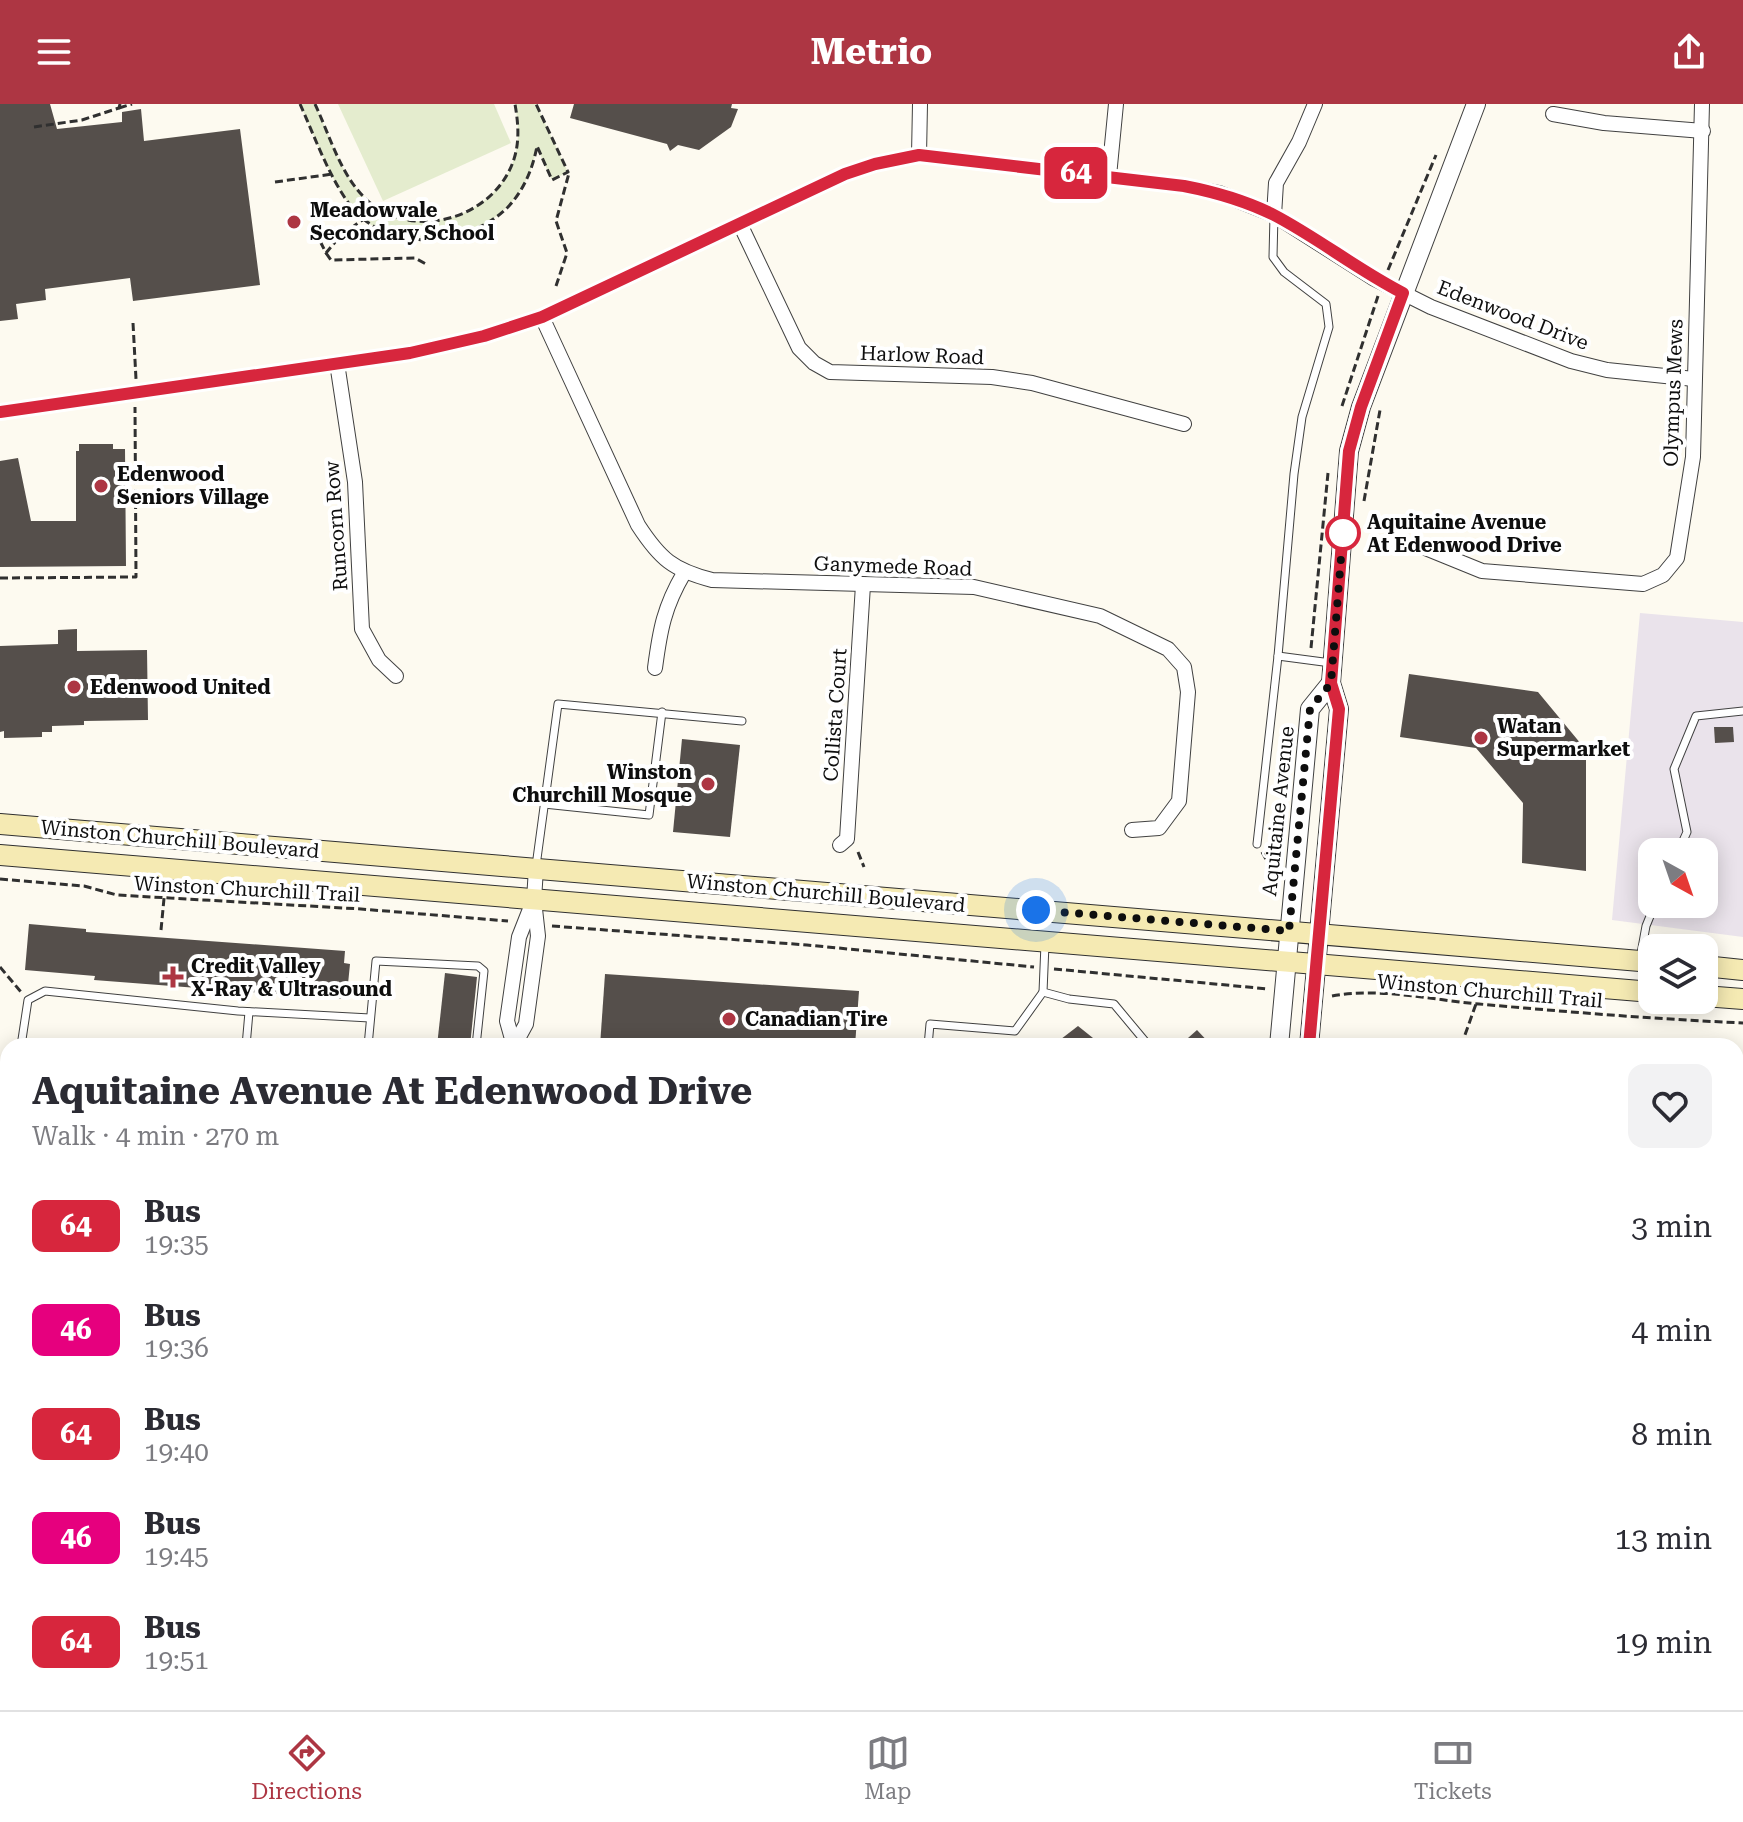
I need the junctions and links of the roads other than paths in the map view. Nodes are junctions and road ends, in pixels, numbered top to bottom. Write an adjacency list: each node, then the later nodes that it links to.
1 (920, 104): 8 (street)
2 (1116, 104): 9 (street)
3 (1315, 104): 10 (street)
4 (1476, 104): 12 (street)
5 (1702, 104): 7 (street, Olympus Mews)
6 (1553, 114): 7 (street)
7 (1703, 131): 15 (street, Olympus Mews)
8 (919, 155): 9 (street, Edenwood Drive); 11 (street, Edenwood Drive)
9 (1109, 176): 10 (street, Edenwood Drive)
10 (1274, 215): 12 (street, Edenwood Drive); 21 (lane)
11 (740, 224): 13 (street, Edenwood Drive); 17 (street, Harlow Road)
12 (1403, 293): 15 (street, Edenwood Drive); 22 (street)
13 (542, 317): 14 (street, Edenwood Drive); 19 (street, Ganymede Road)
14 (337, 363): 16 (street, Edenwood Drive); 24 (street, Runcorn Row)
15 (1694, 379): 18 (street, Olympus Mews)
16 (0, 412)
17 (1184, 424)
18 (1423, 547)
19 (684, 573): 20 (street, Ganymede Road); 23 (street)
20 (863, 585): 31 (street, Ganymede Road); 34 (street, Collista Court)
21 (1278, 656): 22 (lane); 33 (lane)
22 (1332, 663): 25 (street)
23 (655, 668)
24 (396, 676)
25 (1331, 683): 38 (street, Aquitaine Avenue); 39 (street)
26 (1743, 711): 32 (lane)
27 (662, 712): 28 (lane); 29 (lane); 29 (lane)
28 (742, 721)
29 (544, 804): 36 (lane)
30 (0, 824): 36 (main road, Winston Churchill Boulevard)
31 (1132, 830)
32 (1684, 838)
33 (1257, 844)
34 (840, 845)
35 (0, 855): 37 (main road, Winston Churchill Boulevard)
36 (536, 868): 37 (street); 38 (main road, Winston Churchill Boulevard)
37 (534, 900): 40 (main road, Winston Churchill Boulevard); 56 (street)
38 (1289, 931): 39 (main road, Winston Churchill Boulevard); 42 (street, Aquitaine Avenue)
39 (1318, 934): 41 (main road, Winston Churchill Boulevard); 43 (street)
40 (1045, 942): 42 (main road, Winston Churchill Boulevard); 47 (lane)
41 (1638, 961)
42 (1286, 962): 43 (main road, Winston Churchill Boulevard); 59 (street, Aquitaine Avenue)
43 (1316, 964): 46 (main road, Winston Churchill Boulevard); 60 (street)
44 (1718, 967): 45 (main road)
45 (1743, 970)
46 (1638, 991)
47 (1043, 992): 57 (lane); 58 (lane)
48 (1718, 997): 49 (main road)
49 (1743, 999)
50 (249, 1012): 51 (lane); 52 (lane); 53 (lane)
51 (370, 1018): 54 (lane); 55 (lane)
52 (22, 1038)
53 (247, 1038)
54 (369, 1038)
55 (477, 1038)
56 (518, 1038)
57 (929, 1038)
58 (1142, 1038)
59 (1280, 1038)
60 (1310, 1038)

